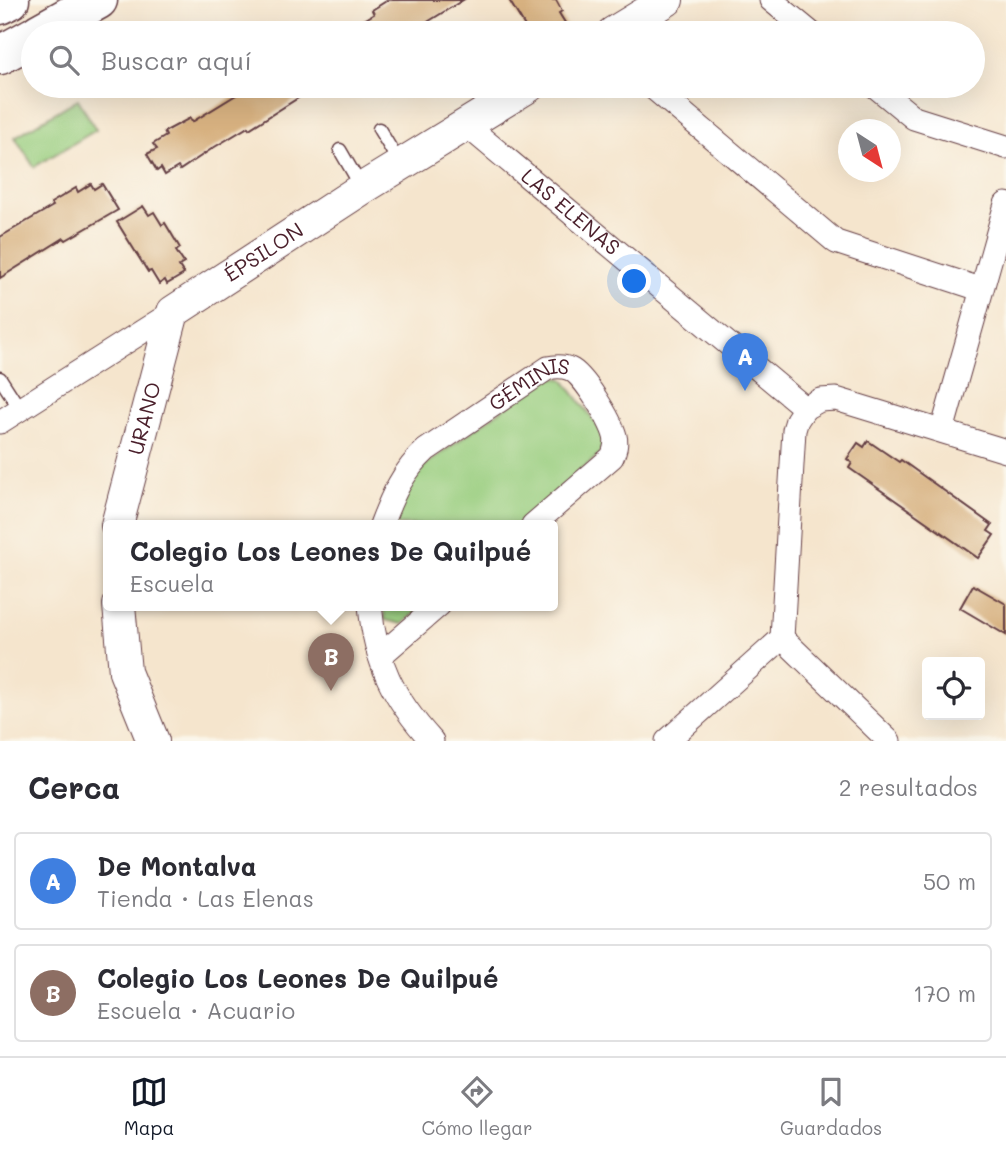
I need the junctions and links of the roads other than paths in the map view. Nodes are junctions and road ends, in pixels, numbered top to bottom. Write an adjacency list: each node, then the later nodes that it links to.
1 (10, 0): 5 (highway)
2 (98, 0): 6 (highway)
3 (667, 0): 7 (street)
4 (771, 0): 8 (street)
5 (0, 5)
6 (60, 21)
7 (633, 21)
8 (796, 21)
9 (21, 44): 10 (highway)
10 (0, 55)
11 (510, 98): 14 (street, ÉPSILON)
12 (665, 98): 21 (street)
13 (890, 98): 16 (street)
14 (466, 125): 18 (street, ÉPSILON); 24 (street, LAS ELENAS)
15 (379, 129): 18 (lane)
16 (1006, 147)
17 (340, 150): 19 (lane)
18 (400, 164): 19 (street, ÉPSILON)
19 (363, 188): 22 (street, ÉPSILON)
20 (1006, 204): 21 (street)
21 (980, 289): 27 (street)
22 (173, 312): 25 (street, ÉPSILON); 29 (street, URANO)
23 (0, 378): 25 (lane)
24 (805, 408): 27 (street); 35 (street)
25 (20, 409): 26 (street, ÉPSILON)
26 (0, 422)
27 (942, 431): 28 (street)
28 (1006, 451)
29 (118, 520)
30 (383, 520): 31 (street, GÉMINIS)
31 (539, 520)
32 (120, 611): 37 (street)
33 (371, 611): 36 (street)
34 (432, 611): 36 (street)
35 (782, 638): 39 (street); 40 (street)
36 (380, 656): 38 (street)
37 (153, 741)
38 (432, 741)
39 (667, 741)
40 (889, 741)

